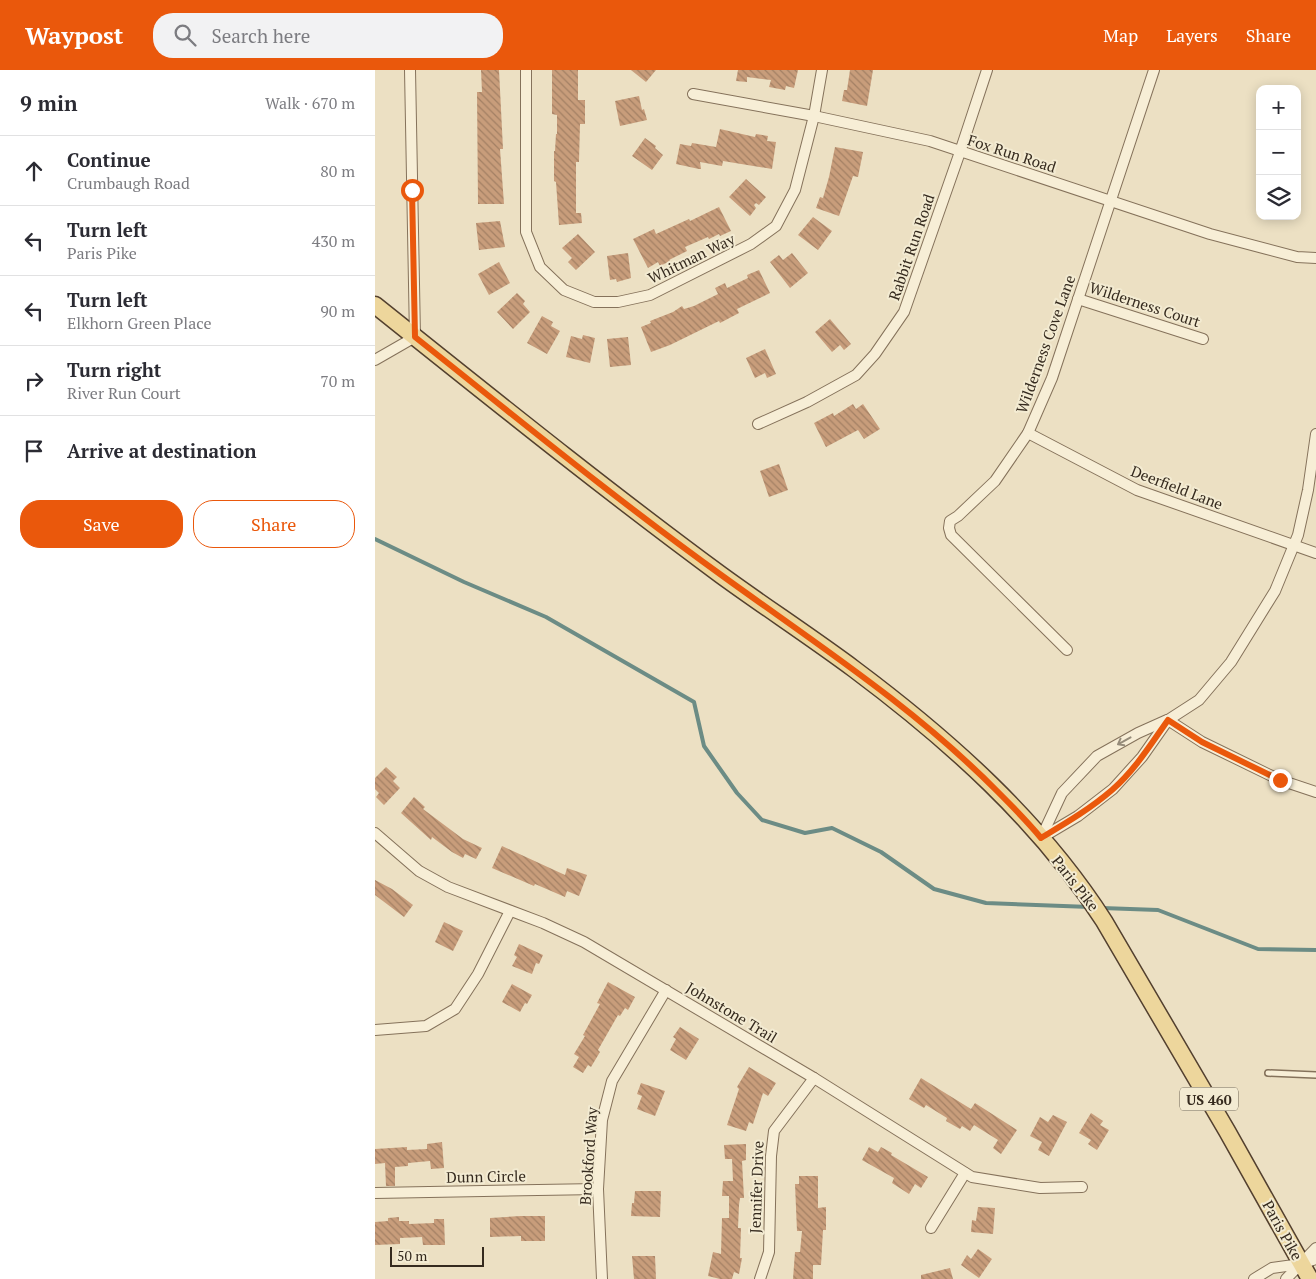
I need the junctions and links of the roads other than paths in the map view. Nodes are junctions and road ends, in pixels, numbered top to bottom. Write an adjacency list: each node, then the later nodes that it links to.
1 (410, 70): 13 (street)
2 (526, 70): 7 (street, Whitman Way)
3 (822, 70): 7 (street, Whitman Way)
4 (987, 70): 8 (street, Rabbit Run Road)
5 (1154, 70): 9 (street, Wilderness Cove Lane)
6 (693, 94): 7 (street, Fox Run Road)
7 (814, 116): 8 (street, Fox Run Road)
8 (961, 152): 9 (street, Fox Run Road); 16 (street, Rabbit Run Road)
9 (1110, 201): 10 (street, Fox Run Road); 11 (street, Wilderness Cove Lane)
10 (1316, 258)
11 (1078, 299): 14 (street, Wilderness Court); 17 (street, Wilderness Cove Lane)
12 (375, 305): 13 (main road, Paris Pike / US 460)
13 (415, 337): 15 (street); 25 (main road, Paris Pike / US 460)
14 (1203, 338)
15 (375, 360)
16 (758, 424)
17 (1028, 434): 19 (street, Deerfield Lane); 21 (street, Wilderness Cove Lane)
18 (1316, 434): 19 (street)
19 (1294, 545): 20 (street, Deerfield Lane); 22 (street)
20 (1316, 553)
21 (1067, 650)
22 (1168, 720): 23 (street); 25 (street); 25 (street, one-way to 25)
23 (1316, 792)
24 (375, 833): 26 (street, Johnstone Trail)
25 (1041, 838): 38 (main road, Paris Pike / US 460)
26 (511, 911): 27 (street, Johnstone Trail); 28 (street)
27 (666, 990): 31 (street, Johnstone Trail); 34 (street, Brookford Way)
28 (375, 1030)
29 (1268, 1073): 30 (lane)
30 (1316, 1075)
31 (814, 1078): 32 (street, Johnstone Trail); 40 (street, Jennifer Drive)
32 (965, 1173): 33 (street, Johnstone Trail); 36 (street)
33 (1082, 1186)
34 (598, 1189): 35 (street, Dunn Circle); 39 (street, Brookford Way)
35 (375, 1193)
36 (931, 1228)
37 (1316, 1248): 38 (street)
38 (1309, 1261): 41 (street); 42 (street); 43 (main road, Paris Pike / US 460)
39 (602, 1279)
40 (761, 1279)
41 (1255, 1279)
42 (1286, 1279)
43 (1310, 1279)

